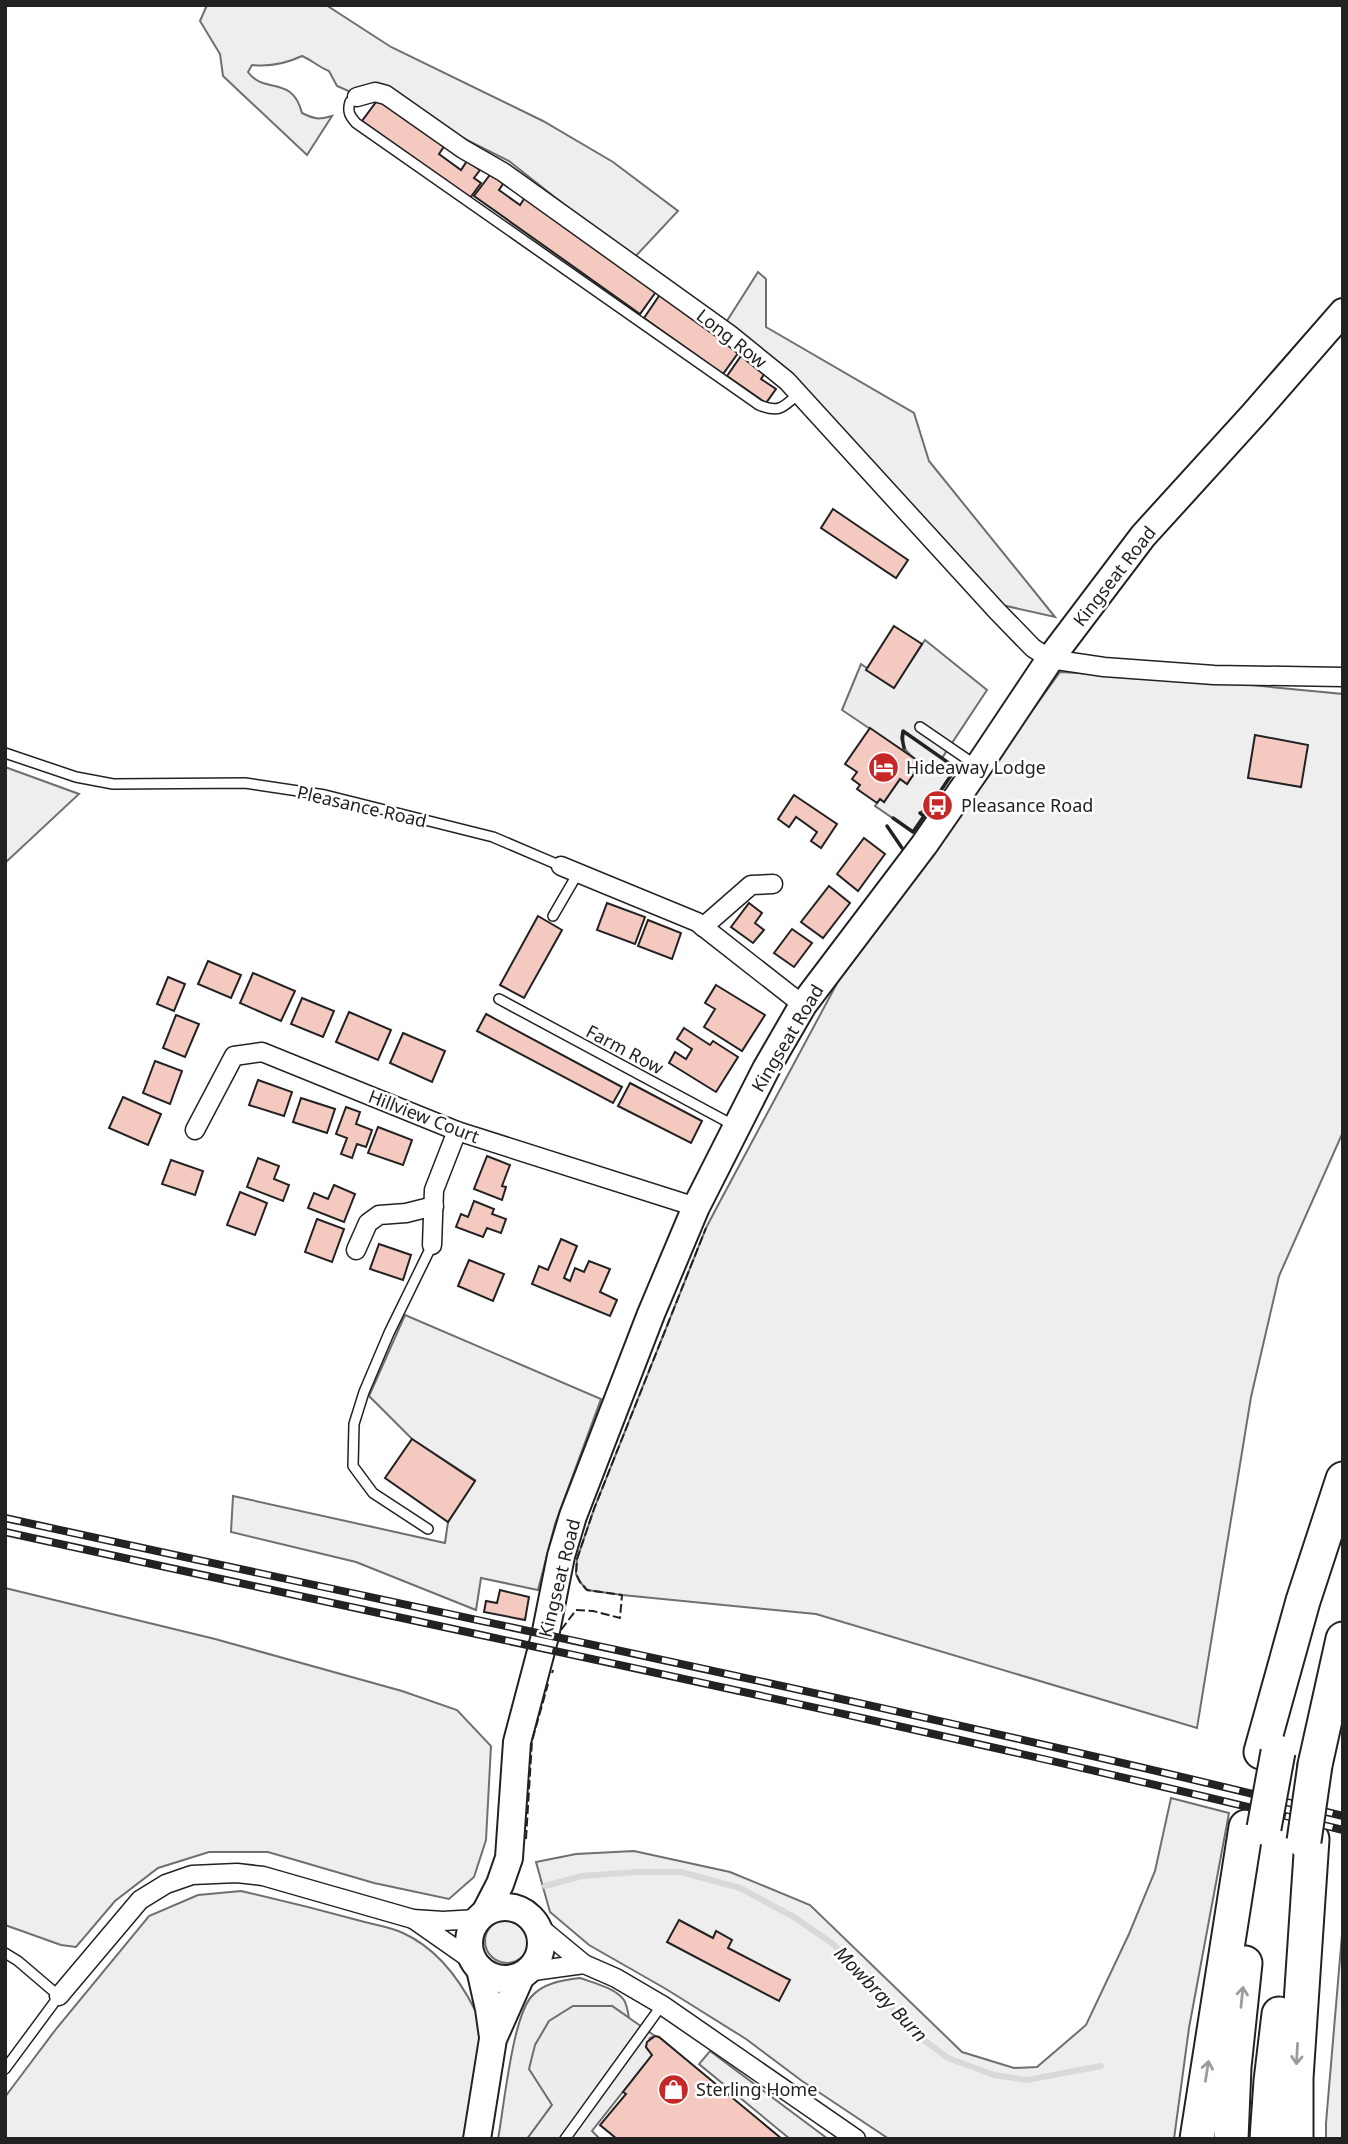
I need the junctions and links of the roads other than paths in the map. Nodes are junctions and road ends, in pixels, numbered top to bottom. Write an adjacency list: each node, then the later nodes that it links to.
1 (357, 97): 3 (street, Long Row); 3 (lane)
2 (1343, 312): 4 (street, Kingseat Road)
3 (798, 394): 4 (street, Long Row)
4 (1050, 659): 5 (street); 8 (street, Kingseat Road)
5 (1343, 677)
6 (920, 727): 8 (lane)
7 (5, 753): 9 (lane, Pleasance Road)
8 (978, 767): 14 (street, Kingseat Road)
9 (569, 869): 11 (lane); 12 (street, Pleasance Road)
10 (773, 884): 12 (street)
11 (553, 916)
12 (703, 927): 14 (street, Pleasance Road)
13 (499, 999): 15 (lane, Farm Row)
14 (803, 1005): 15 (street, Kingseat Road)
15 (737, 1127): 19 (street, Kingseat Road)
16 (195, 1130): 17 (street, Hillview Court)
17 (457, 1131): 18 (street); 19 (street, Hillview Court)
18 (434, 1206): 20 (street); 21 (street)
19 (696, 1207): 31 (street, Kingseat Road)
20 (432, 1245): 24 (lane)
21 (356, 1250)
22 (1343, 1479): 27 (highway)
23 (1343, 1490): 27 (highway)
24 (428, 1529)
25 (1343, 1639): 28 (highway)
26 (1343, 1648): 28 (highway)
27 (1270, 1752): 29 (highway, bridge)
28 (1319, 1767): 30 (highway, bridge)
29 (1255, 1828): 46 (highway, one-way to 29); 47 (highway, one-way to 29)
30 (1308, 1840): 48 (highway); 49 (highway, one-way to 49)
31 (509, 1858): 32 (street, Kingseat Road); 34 (street, Kingseat Road)
32 (482, 1915): 33 (street); 34 (street); 37 (street, Kingseat Road)
33 (413, 1919): 37 (street); 39 (street)
34 (534, 1922): 36 (street); 38 (street, Kingseat Road)
35 (5, 1953): 39 (lane)
36 (584, 1964): 38 (street); 40 (street)
37 (477, 1965): 38 (street); 41 (street, Kingseat Road)
38 (524, 1974): 41 (street, Kingseat Road)
39 (59, 1996): 42 (lane)
40 (662, 2005): 44 (lane); 45 (street)
41 (493, 2039): 43 (street, Kingseat Road)
42 (5, 2069)
43 (477, 2139)
44 (565, 2139)
45 (856, 2139)
46 (1197, 2139)
47 (1231, 2139)
48 (1266, 2139)
49 (1296, 2139)

